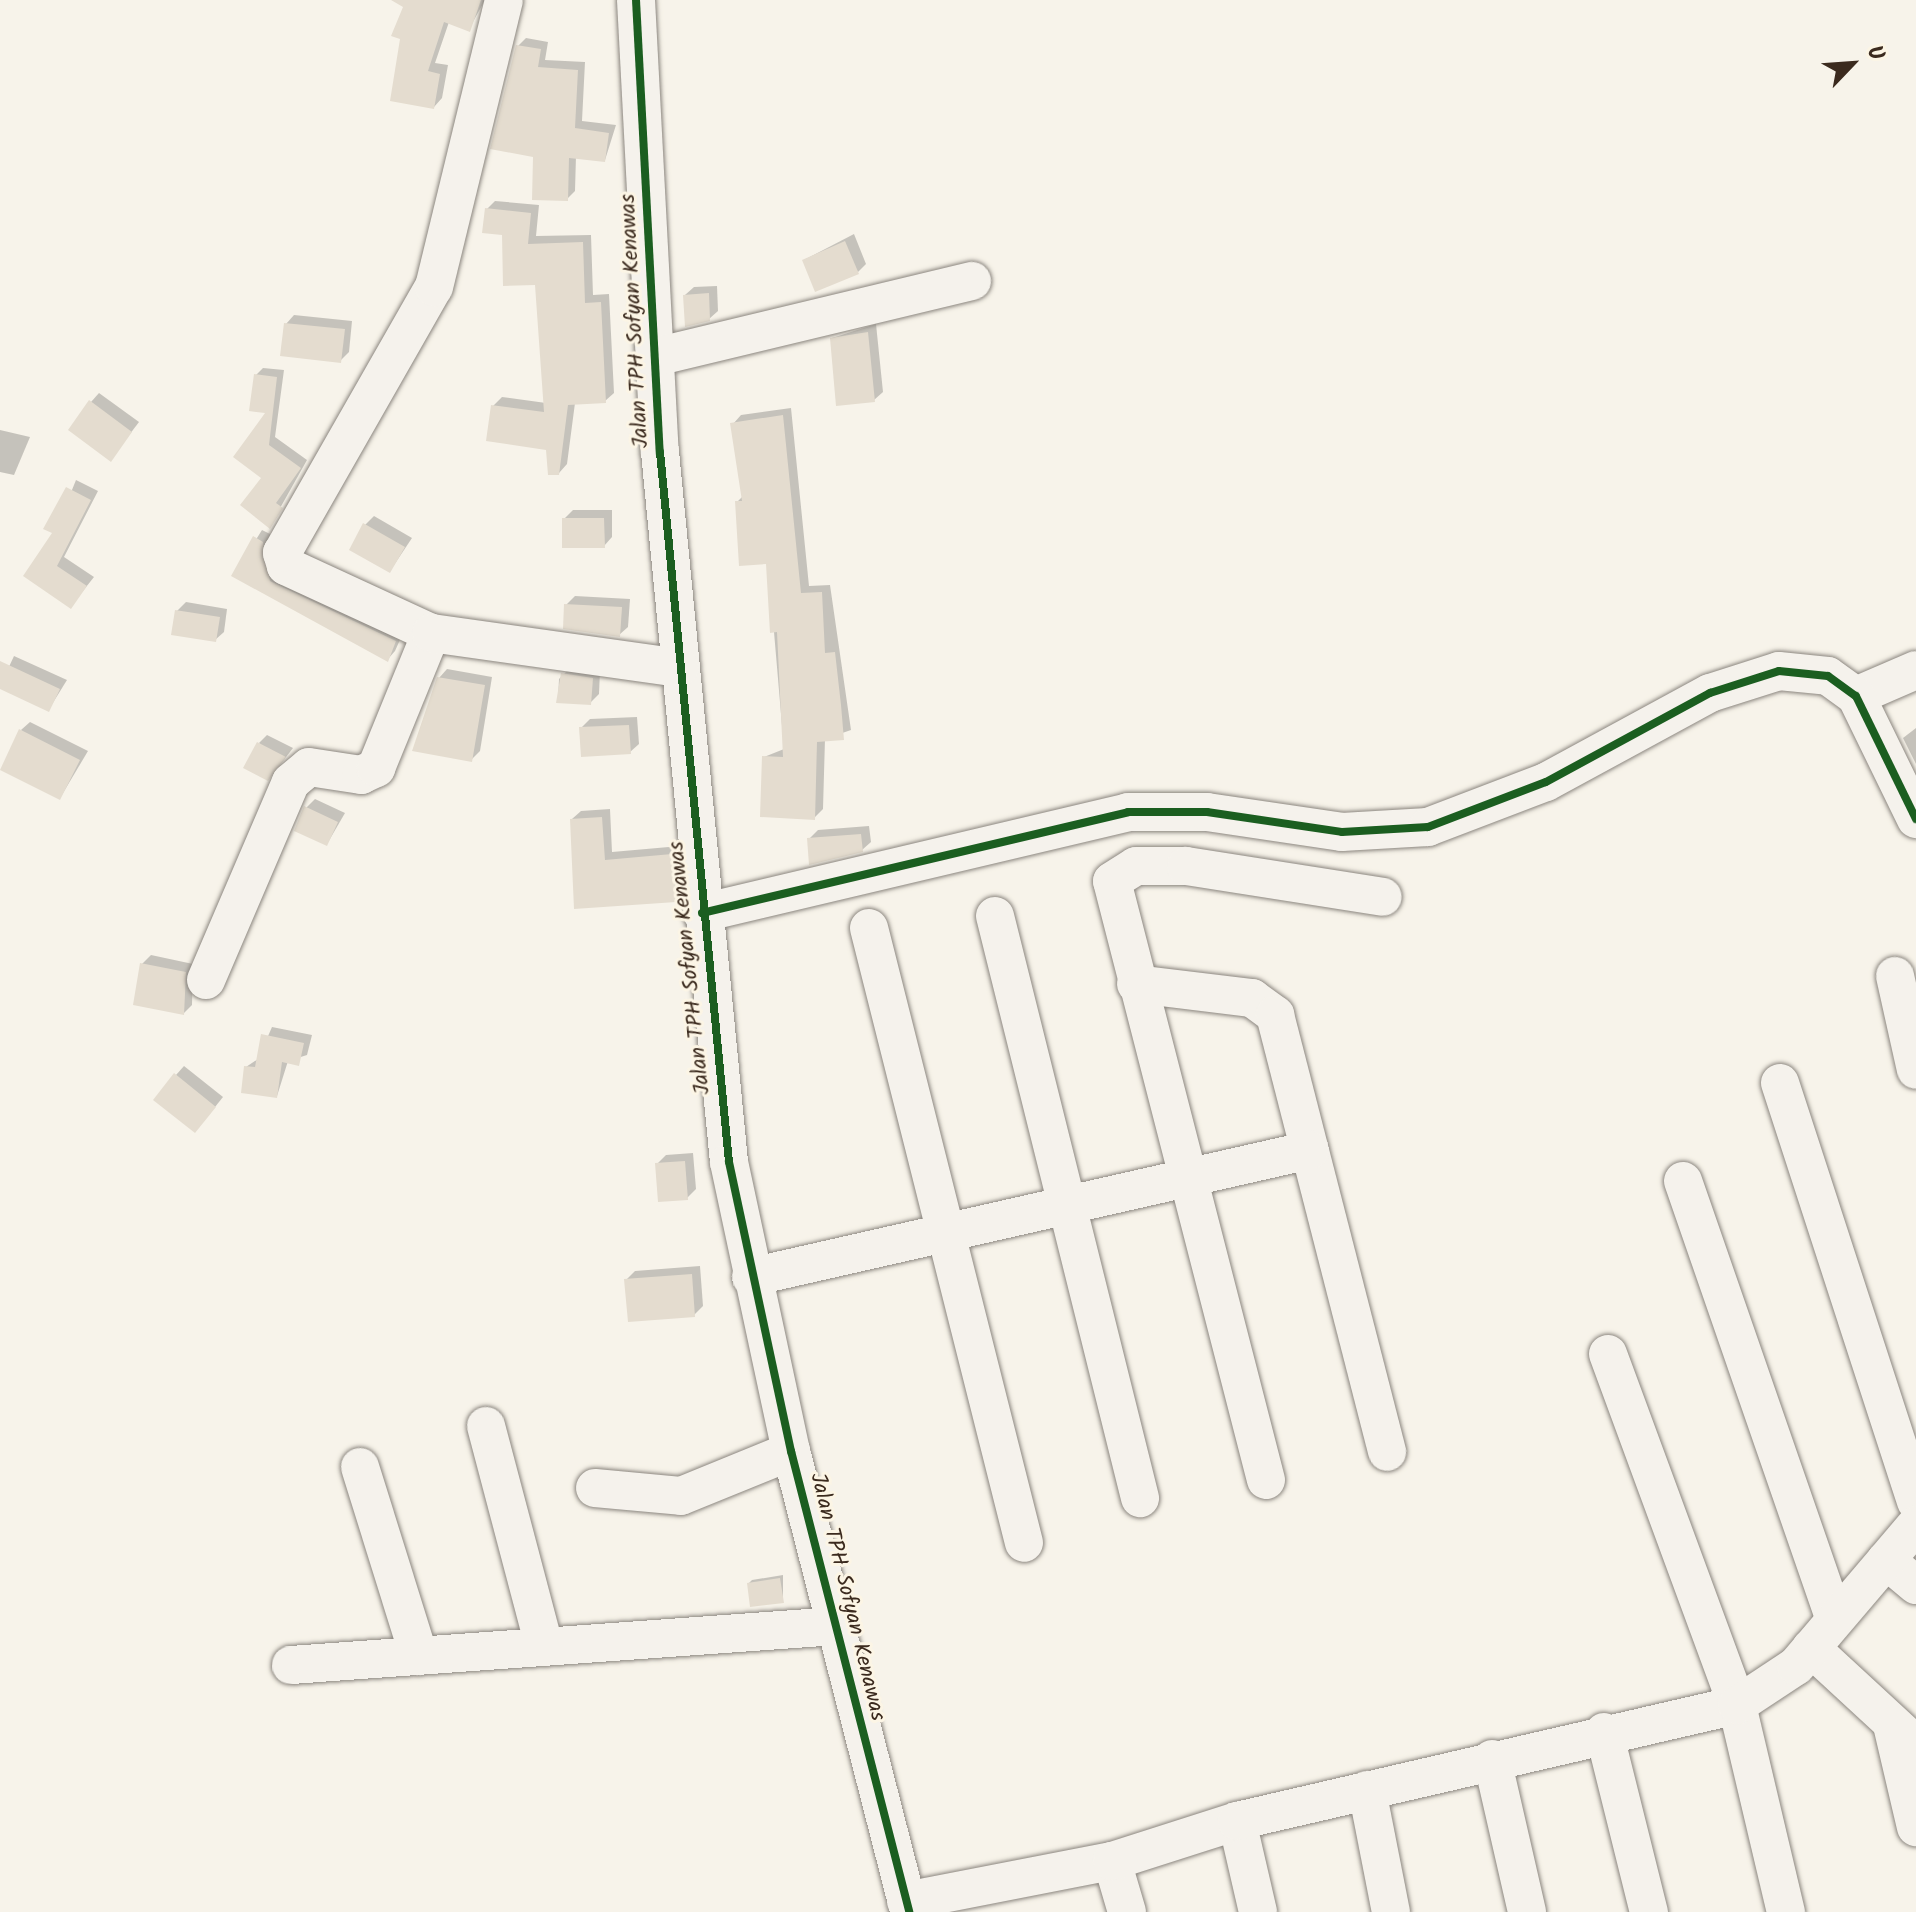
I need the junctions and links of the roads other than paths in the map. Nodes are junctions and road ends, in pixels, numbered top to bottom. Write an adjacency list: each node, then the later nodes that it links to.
1 (504, 0): 5 (street)
2 (636, 0): 4 (street, Jalan TPH Sofyan Kenawas)
3 (972, 281): 4 (street)
4 (655, 357): 6 (street, Jalan TPH Sofyan Kenawas)
5 (431, 633): 6 (street); 15 (street)
6 (680, 668): 11 (street, Jalan TPH Sofyan Kenawas)
7 (1916, 670): 8 (street)
8 (1856, 696): 9 (street); 11 (street)
9 (1916, 819)
10 (1383, 897): 16 (street)
11 (702, 913): 24 (street, Jalan TPH Sofyan Kenawas)
12 (995, 916): 22 (street)
13 (869, 928): 23 (street)
14 (1895, 976): 17 (street)
15 (206, 980)
16 (1136, 984): 19 (street); 20 (street)
17 (1916, 1070)
18 (1780, 1083): 33 (street)
19 (1310, 1150): 20 (street); 28 (street)
20 (1187, 1176): 22 (street); 30 (street)
21 (1683, 1181): 39 (street)
22 (1070, 1203): 23 (street); 32 (street)
23 (942, 1233): 24 (street); 35 (street)
24 (751, 1277): 27 (street, Jalan TPH Sofyan Kenawas)
25 (1608, 1354): 43 (street)
26 (486, 1426): 40 (street)
27 (791, 1451): 31 (street); 38 (street, Jalan TPH Sofyan Kenawas)
28 (1387, 1452)
29 (360, 1467): 41 (street)
30 (1266, 1480)
31 (595, 1488)
32 (1140, 1498)
33 (1916, 1501)
34 (1916, 1525): 36 (street)
35 (1024, 1543)
36 (1886, 1560): 37 (street); 39 (street)
37 (1916, 1585)
38 (836, 1626): 40 (street); 51 (street, Jalan TPH Sofyan Kenawas)
39 (1823, 1634): 43 (street); 45 (street)
40 (544, 1645): 41 (street)
41 (419, 1656): 42 (street)
42 (291, 1665)
43 (1737, 1705): 44 (street); 57 (street)
44 (1604, 1732): 46 (street); 56 (street)
45 (1904, 1735): 49 (street)
46 (1492, 1759): 47 (street); 55 (street)
47 (1367, 1790): 48 (street); 54 (street)
48 (1237, 1821): 50 (street); 53 (street)
49 (1916, 1827)
50 (1112, 1861): 51 (street); 52 (street)
51 (907, 1906)
52 (1127, 1912)
53 (1258, 1912)
54 (1391, 1912)
55 (1527, 1912)
56 (1649, 1912)
57 (1786, 1912)

